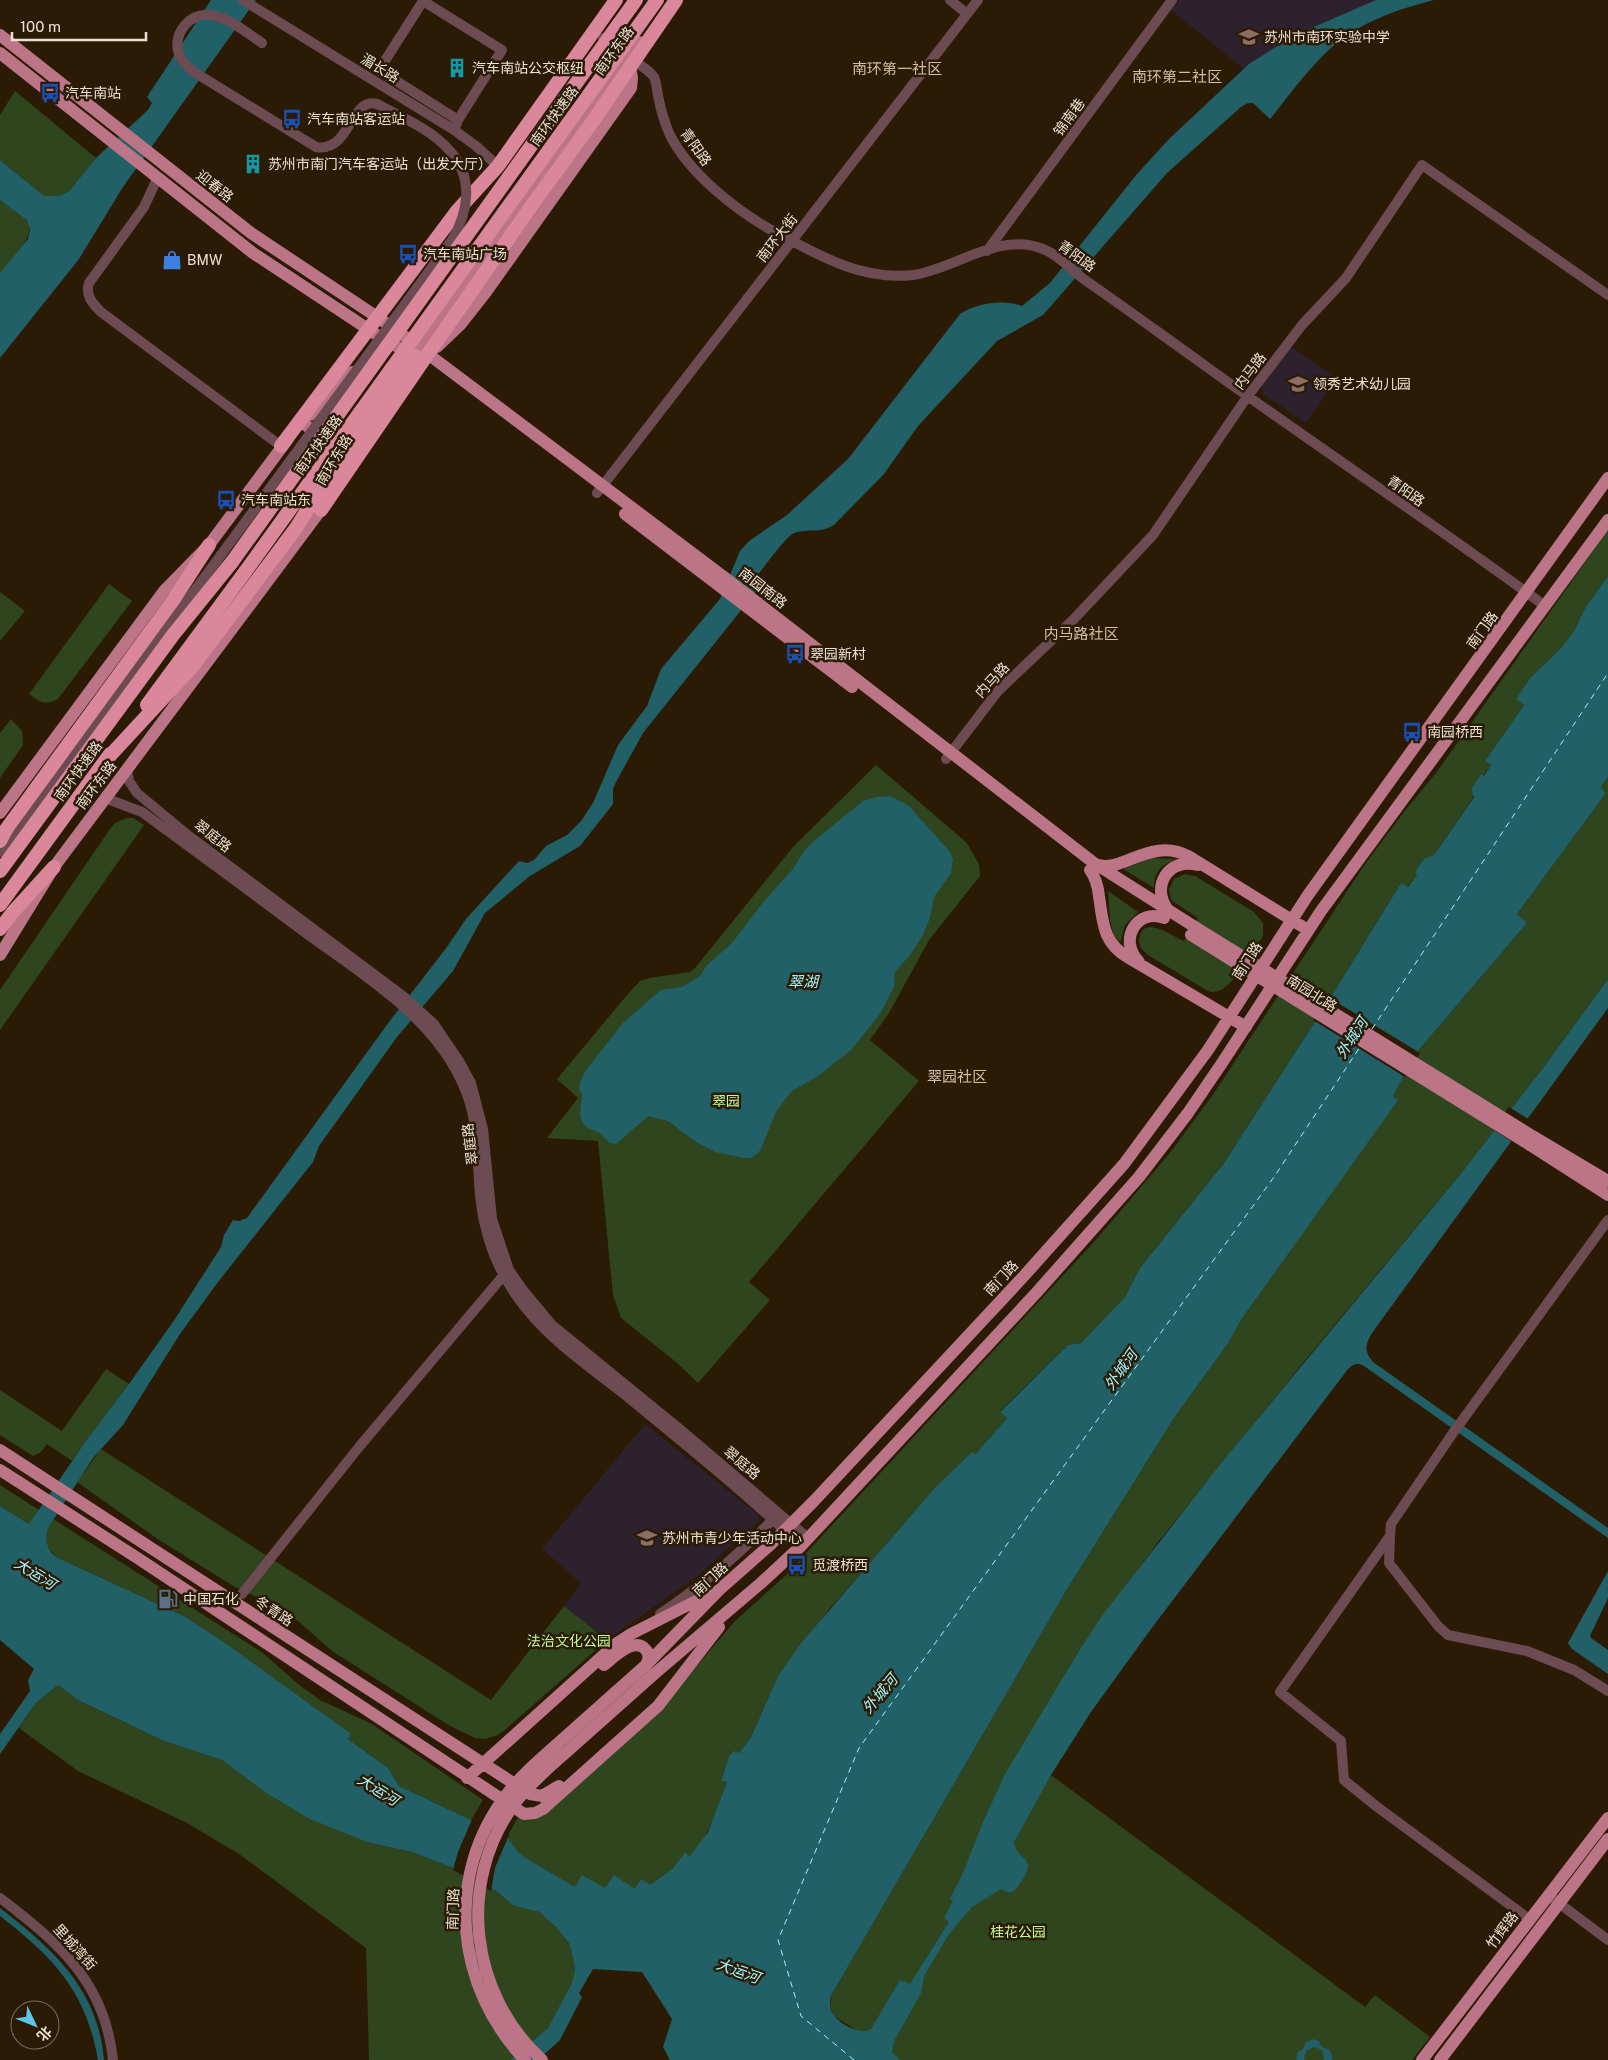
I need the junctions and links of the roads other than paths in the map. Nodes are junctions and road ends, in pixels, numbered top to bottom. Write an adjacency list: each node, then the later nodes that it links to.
1 (243, 0): 18 (street, 湄长路)
2 (610, 0): 19 (main road)
3 (616, 0): 19 (highway)
4 (630, 0): 14 (main road, 南环东路)
5 (636, 0): 38 (highway, 南环快速路, bridge)
6 (657, 0): 43 (highway, 南环快速路, bridge)
7 (670, 0): 17 (main road, 南环东路)
8 (676, 0): 27 (highway, bridge)
9 (950, 0): 12 (street)
10 (978, 0): 12 (street, 南环大街)
11 (1172, 0): 22 (street, 锦南巷)
12 (967, 14): 21 (street, 南环大街)
13 (0, 34): 24 (main road, 迎春路)
14 (602, 38): 17 (street, 青阳路); 26 (main road, 南环东路)
15 (262, 43): 38 (street, bridge)
16 (0, 53): 20 (main road, 迎春路)
17 (628, 58): 21 (street, 青阳路); 27 (main road, 南环东路); 27 (main road)
18 (456, 125): 18 (street); 19 (street, 湄长路)
19 (498, 166): 24 (highway)
20 (157, 179): 25 (main road, 迎春路); 31 (street)
21 (793, 241): 22 (street, 青阳路); 34 (street, 南环大街)
22 (987, 251): 28 (street, 青阳路)
23 (1608, 295): 28 (street, 内马路)
24 (378, 318): 25 (highway); 26 (main road, 迎春路)
25 (368, 330): 26 (main road, 迎春路); 31 (highway)
26 (392, 336): 27 (main road, 迎春路); 29 (main road, 南环东路); 30 (main road)
27 (421, 355): 32 (highway); 34 (main road, 南园南路); 35 (highway)
28 (1248, 397): 39 (street, 青阳路); 42 (street, 内马路)
29 (303, 423): 30 (main road); 31 (main road, 南环东路)
30 (324, 439): 32 (main road)
31 (280, 446): 37 (main road, 南环东路)
32 (344, 455): 41 (highway)
33 (1608, 478): 39 (main road, 南门路)
34 (600, 490): 42 (main road, 南园南路)
35 (321, 510): 44 (main road, 南环东路)
36 (1608, 520): 40 (main road, 南门路)
37 (209, 544): 46 (main road, 南环东路); 47 (highway)
38 (227, 558): 48 (street); 52 (highway, 南环快速路)
39 (1527, 592): 40 (street, 青阳路); 56 (main road, 南门路)
40 (1545, 606): 58 (main road, 南门路)
41 (157, 706): 43 (highway); 55 (highway)
42 (948, 756): 49 (main road, 南园南路)
43 (105, 762): 53 (highway, 南环快速路)
44 (127, 768): 45 (main road, 南环东路); 61 (street, 翠庭路)
45 (105, 798): 50 (main road, 南环东路); 61 (street, 翠庭路)
46 (0, 813)
47 (2, 835)
48 (0, 852)
49 (1087, 863): 51 (main road); 54 (main road, 南园北路); 60 (main road)
50 (54, 867): 57 (highway); 59 (main road, 南环东路)
51 (1208, 868): 54 (main road); 56 (main road)
52 (0, 870)
53 (0, 905)
54 (1166, 914): 60 (main road); 65 (main road, 南园北路, bridge)
55 (0, 917)
56 (1291, 920): 58 (main road); 63 (main road, 南门路)
57 (0, 929)
58 (1308, 930): 64 (main road, 南门路)
59 (0, 955)
60 (1145, 967): 63 (main road)
61 (400, 999): 62 (street, 翠庭路)
62 (420, 1017): 69 (street, 翠庭路); 73 (street, 翠庭路)
63 (1229, 1017): 64 (main road); 73 (main road, 南门路)
64 (1246, 1027): 75 (main road, 南门路)
65 (1532, 1141): 66 (main road, 南园北路); 67 (main road, 南园北路)
66 (1608, 1181)
67 (1608, 1195)
68 (1608, 1220): 74 (street)
69 (503, 1276): 72 (street, 翠庭路); 77 (street)
70 (0, 1450): 82 (main road, 冬青路)
71 (0, 1470): 83 (main road)
72 (774, 1519): 73 (street, 翠庭路); 79 (street)
73 (788, 1527): 75 (street, 翠庭路); 76 (main road, 南门路)
74 (1390, 1536): 81 (street); 89 (street)
75 (805, 1542): 78 (main road, 南门路)
76 (719, 1590): 79 (main road); 80 (main road, 南门路)
77 (242, 1594)
78 (732, 1609): 80 (main road, 南门路); 83 (main road)
79 (631, 1634): 82 (main road)
80 (650, 1670): 82 (main road); 82 (main road, 冬青路); 92 (main road, 南门路, bridge); 93 (main road, 南门路, bridge)
81 (1608, 1692)
82 (486, 1765): 83 (main road)
83 (471, 1780)
84 (1608, 1818): 86 (main road, 竹辉路)
85 (1608, 1839): 88 (main road)
86 (1548, 1894): 88 (street); 89 (main road, 竹辉路)
87 (0, 1898): 91 (street, 里城湾街)
88 (1558, 1903): 90 (street); 95 (main road)
89 (1529, 1919): 94 (main road, 竹辉路)
90 (1608, 1940)
91 (113, 2060)
92 (525, 2060)
93 (542, 2060)
94 (1422, 2060)
95 (1440, 2060)

